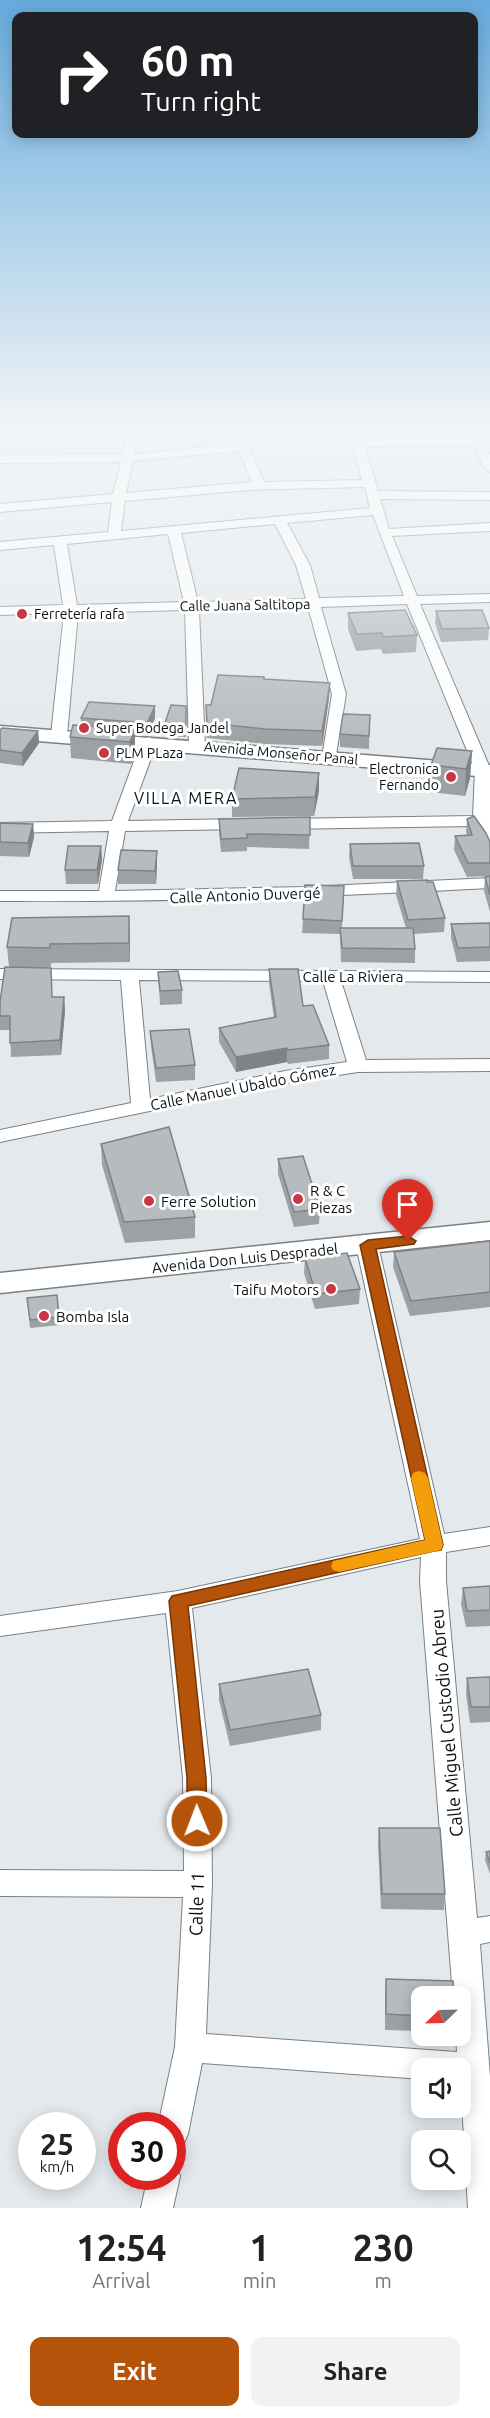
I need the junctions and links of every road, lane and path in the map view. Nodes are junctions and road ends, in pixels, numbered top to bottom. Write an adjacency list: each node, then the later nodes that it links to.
1 (124, 536): 5 (street)
2 (175, 536): 11 (street)
3 (288, 536): 10 (street)
4 (385, 536): 9 (street)
5 (114, 537): 6 (street)
6 (60, 542): 7 (street); 12 (street)
7 (0, 546)
8 (490, 598): 9 (street, Calle Juana Saltitopa)
9 (412, 600): 10 (street, Calle Juana Saltitopa); 19 (street)
10 (314, 603): 11 (street, Calle Juana Saltitopa); 18 (street)
11 (192, 606): 12 (street, Calle Juana Saltitopa); 17 (street)
12 (71, 610): 13 (street, Calle Juana Saltitopa); 15 (street)
13 (0, 611)
14 (0, 732): 15 (main road, Avenida Monseñor Panal)
15 (59, 735): 16 (main road, Avenida Monseñor Panal)
16 (149, 742): 17 (main road, Avenida Monseñor Panal); 21 (street)
17 (197, 746): 18 (main road, Avenida Monseñor Panal)
18 (330, 758): 19 (main road, Avenida Monseñor Panal)
19 (486, 771): 20 (street)
20 (481, 821): 21 (street); 23 (street)
21 (118, 826): 22 (street); 26 (street)
22 (0, 828)
23 (490, 842)
24 (490, 883): 26 (street, Calle Antonio Duvergé)
25 (0, 896): 26 (street, Calle Antonio Duvergé)
26 (106, 897)
27 (0, 974): 28 (street, Calle La Riviera)
28 (130, 975): 29 (street, Calle La Riviera); 33 (street)
29 (330, 976): 30 (street, Calle La Riviera); 32 (street)
30 (490, 977)
31 (490, 1065): 32 (street, Calle Manuel Ubaldo Gómez)
32 (358, 1066): 33 (street, Calle Manuel Ubaldo Gómez)
33 (141, 1106): 34 (street, Calle Manuel Ubaldo Gómez)
34 (0, 1136)
35 (490, 1231): 36 (main road, Avenida Don Luis Despradel)
36 (368, 1245): 37 (main road, Avenida Don Luis Despradel); 39 (street, Calle Miguel Custodio Abreu)
37 (0, 1283)
38 (490, 1536): 39 (street)
39 (434, 1545): 40 (street); 44 (street, Calle Miguel Custodio Abreu)
40 (178, 1601): 41 (street); 43 (street, Calle 11)
41 (0, 1626)
42 (0, 1882): 43 (street)
43 (198, 1884): 45 (street, Calle 11)
44 (477, 1931): 46 (street, Calle Miguel Custodio Abreu)
45 (190, 2047): 46 (street); 47 (street, Calle 11)
46 (480, 2084): 50 (street, Calle Miguel Custodio Abreu)
47 (177, 2112)
48 (161, 2190): 49 (street)
49 (157, 2208)
50 (484, 2208)

